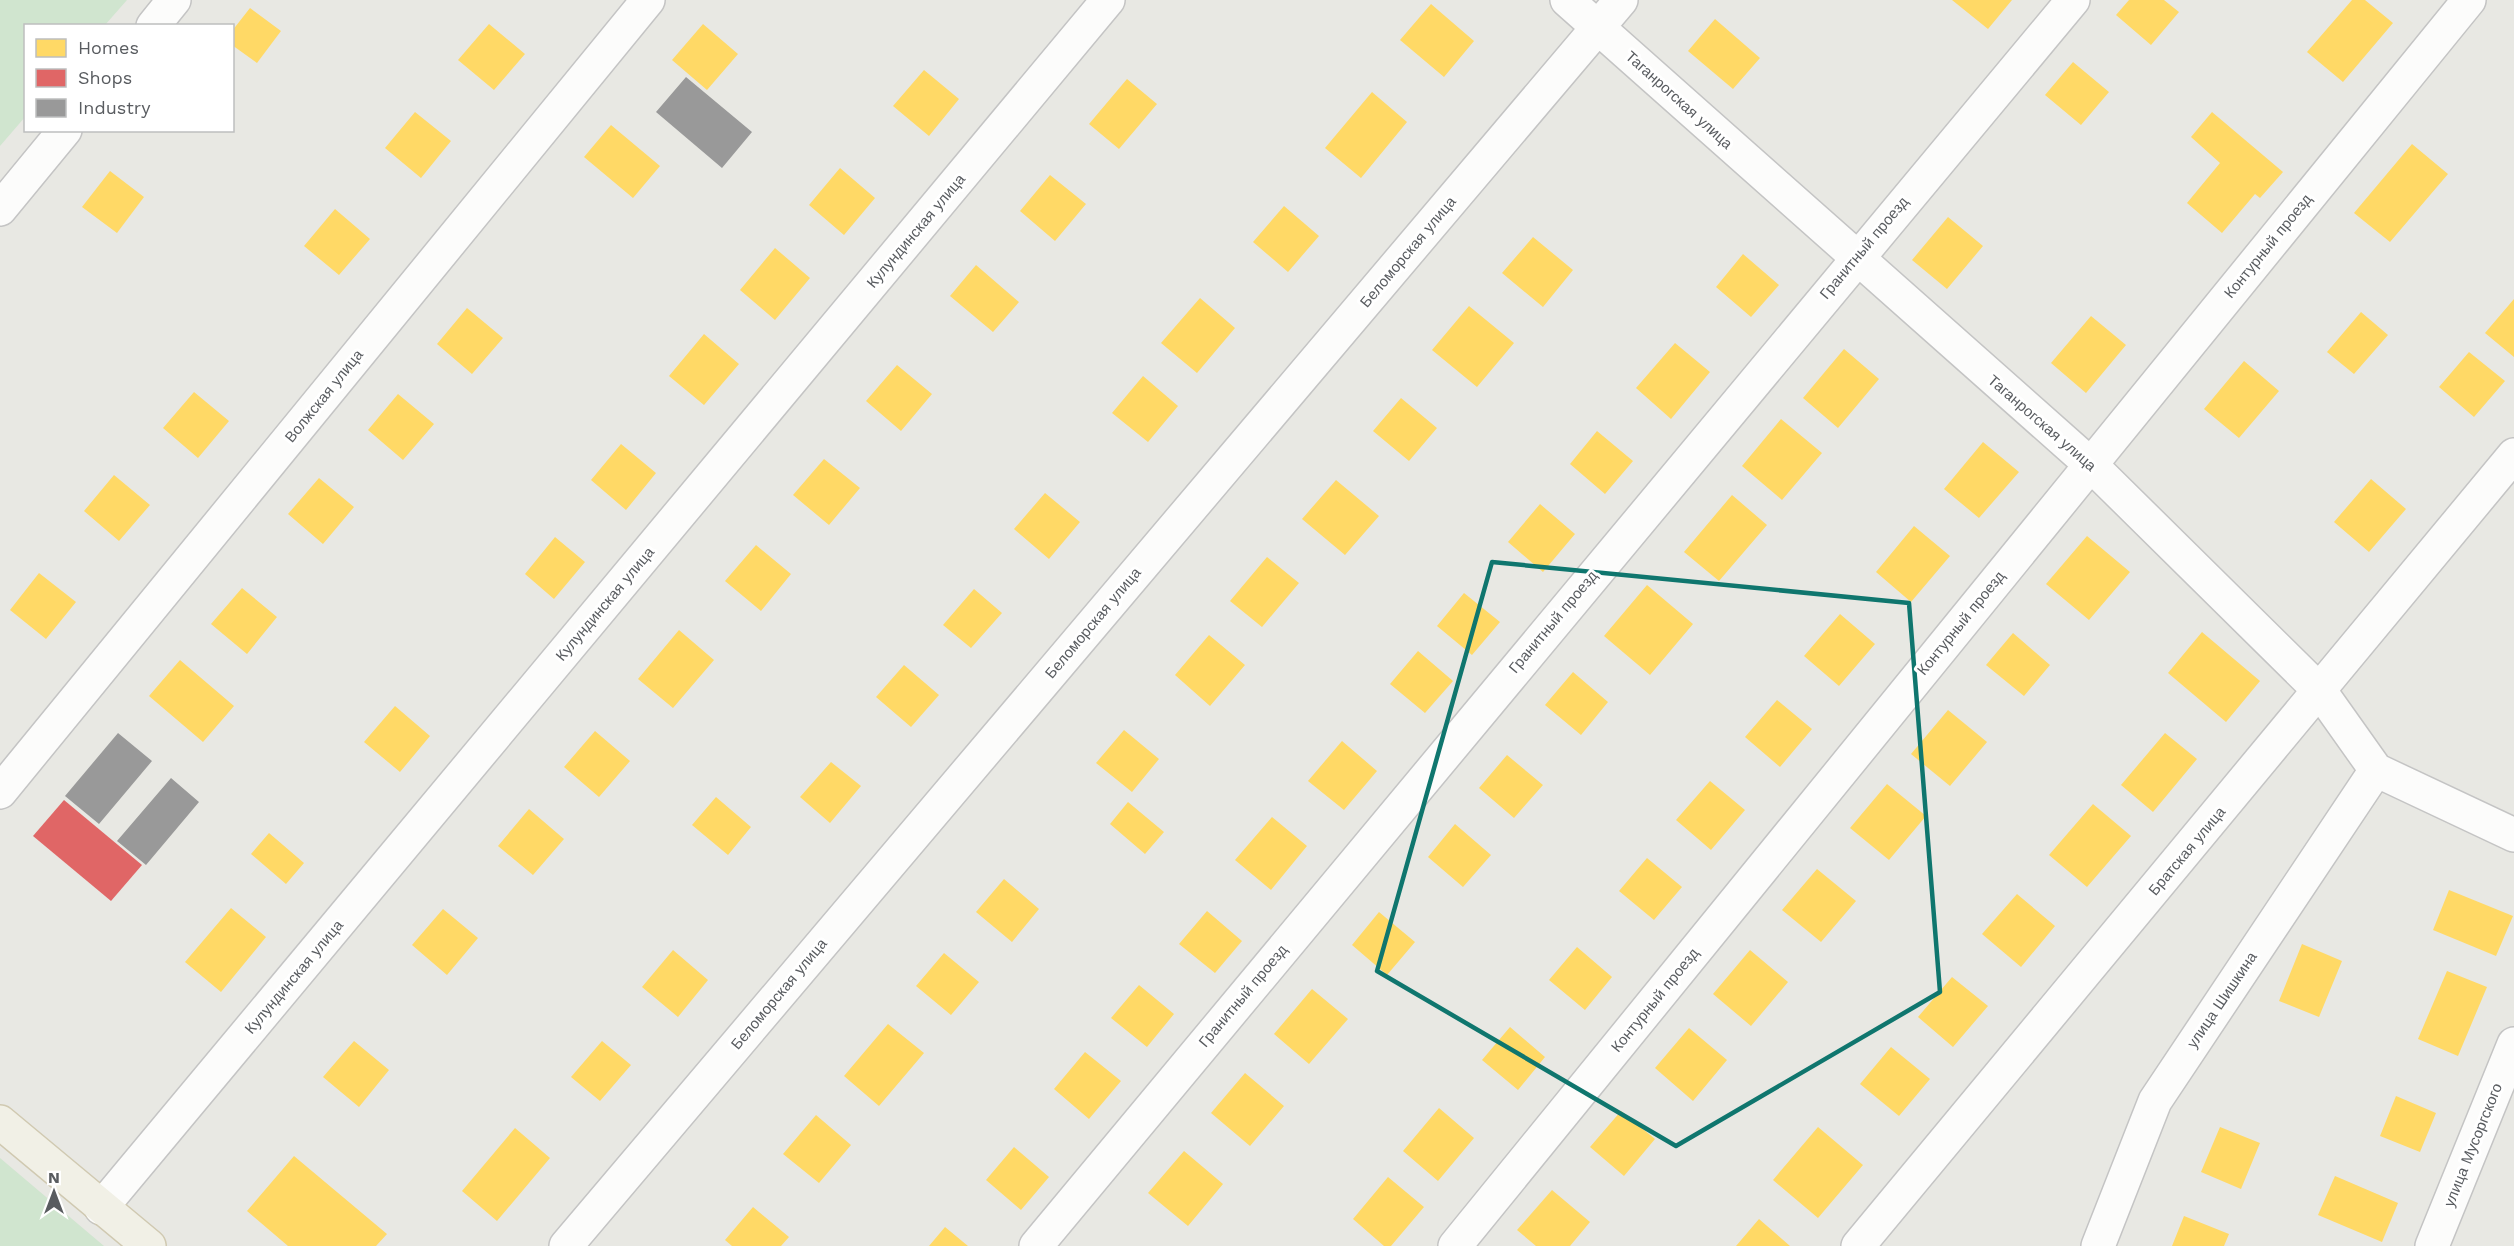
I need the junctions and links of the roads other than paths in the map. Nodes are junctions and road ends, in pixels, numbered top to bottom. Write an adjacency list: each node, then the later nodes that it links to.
1 (174, 0): 8 (street)
2 (648, 0): 17 (street, Волжская улица)
3 (1108, 0): 21 (street, Кулундинская улица)
4 (1567, 0): 9 (street, Таганрогская улица)
5 (1621, 0): 9 (street, Беломорская улица)
6 (2073, 0): 12 (street, Гранитный проезд)
7 (2469, 0): 14 (street, Контурный проезд)
8 (155, 24)
9 (1598, 28): 12 (street, Таганрогская улица); 23 (street, Беломорская улица)
10 (63, 132): 11 (street)
11 (0, 209)
12 (1855, 259): 14 (street, Таганрогская улица); 24 (street, Гранитный проезд)
13 (2514, 455): 15 (street, Братская улица)
14 (2090, 464): 15 (street, Таганрогская улица); 25 (street, Контурный проезд)
15 (2320, 691): 16 (street, Таганрогская улица); 26 (street, Братская улица)
16 (2376, 770): 18 (street, Таганрогская улица); 27 (street, улица Шишкина)
17 (0, 792)
18 (2514, 836)
19 (2514, 1044): 28 (street, улица Мусоргского)
20 (0, 1122): 21 (main road)
21 (101, 1208): 22 (main road)
22 (149, 1246)
23 (566, 1246)
24 (1036, 1246)
25 (1455, 1246)
26 (1858, 1246)
27 (2097, 1246)
28 (2432, 1246)

